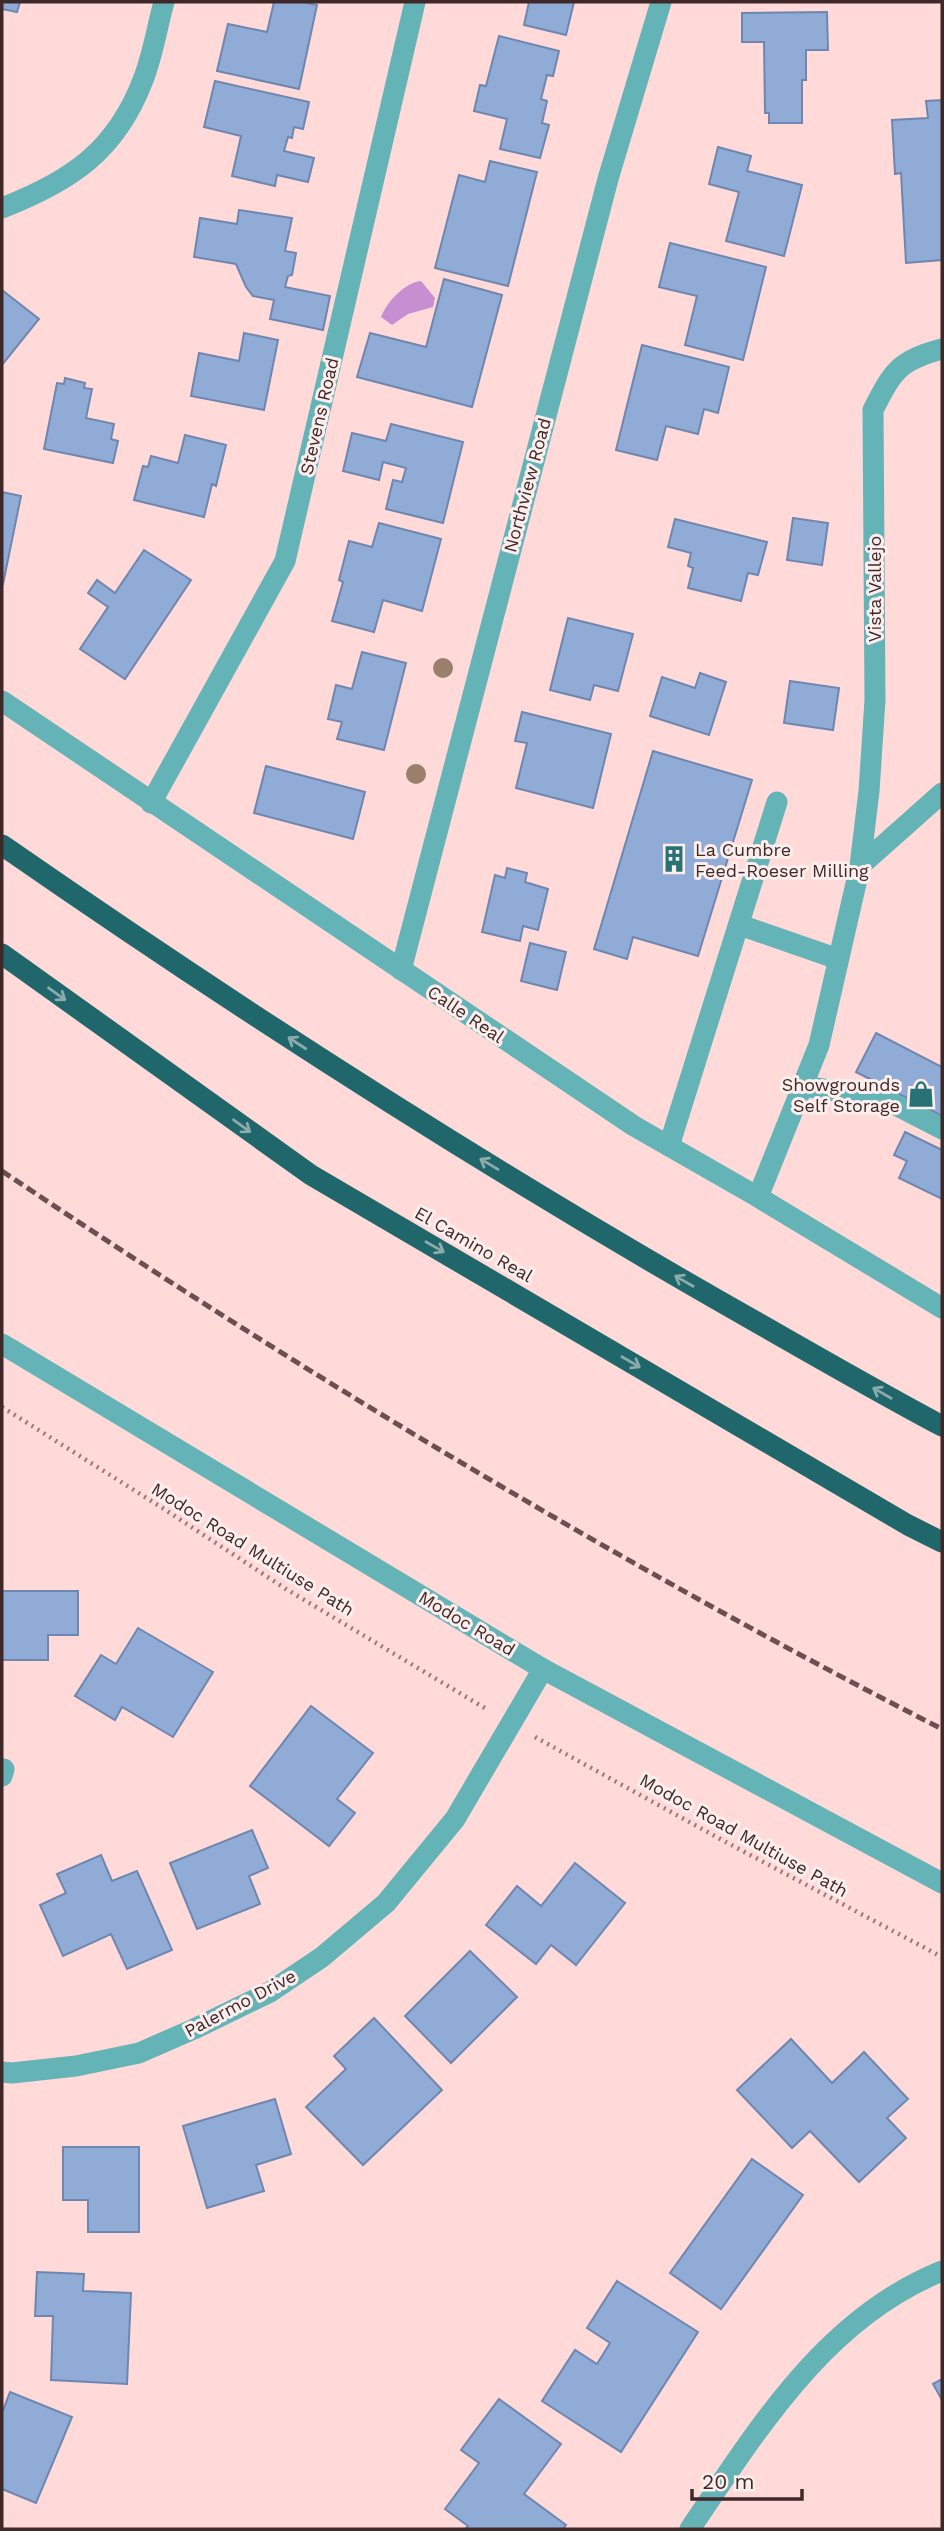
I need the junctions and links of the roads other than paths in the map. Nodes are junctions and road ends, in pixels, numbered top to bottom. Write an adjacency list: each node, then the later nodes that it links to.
1 (164, 2): 4 (street)
2 (415, 2): 9 (street, Stevens Road)
3 (661, 2): 15 (street, Northview Road)
4 (2, 208)
5 (942, 349): 11 (street, Vista Vallejo)
6 (2, 701): 9 (street, Calle Real)
7 (942, 793): 11 (street)
8 (777, 802): 12 (street)
9 (151, 803): 15 (street, Calle Real)
10 (2, 845): 22 (highway, one-way to 10)
11 (860, 866): 14 (street, Vista Vallejo)
12 (740, 925): 14 (street); 18 (street)
13 (2, 954): 23 (highway, El Camino Real, one-way to 23)
14 (838, 959): 16 (street, Vista Vallejo)
15 (401, 971): 18 (street, Calle Real)
16 (802, 1086): 17 (street); 19 (street, Vista Vallejo)
17 (942, 1129)
18 (668, 1146): 19 (street, Calle Real)
19 (758, 1197): 20 (street, Calle Real)
20 (942, 1308)
21 (2, 1344): 24 (street, Modoc Road)
22 (942, 1426)
23 (942, 1542)
24 (543, 1669): 25 (street, Modoc Road); 26 (street, Palermo Drive)
25 (942, 1883)
26 (2, 2071)
27 (942, 2271): 28 (street)
28 (690, 2529)

